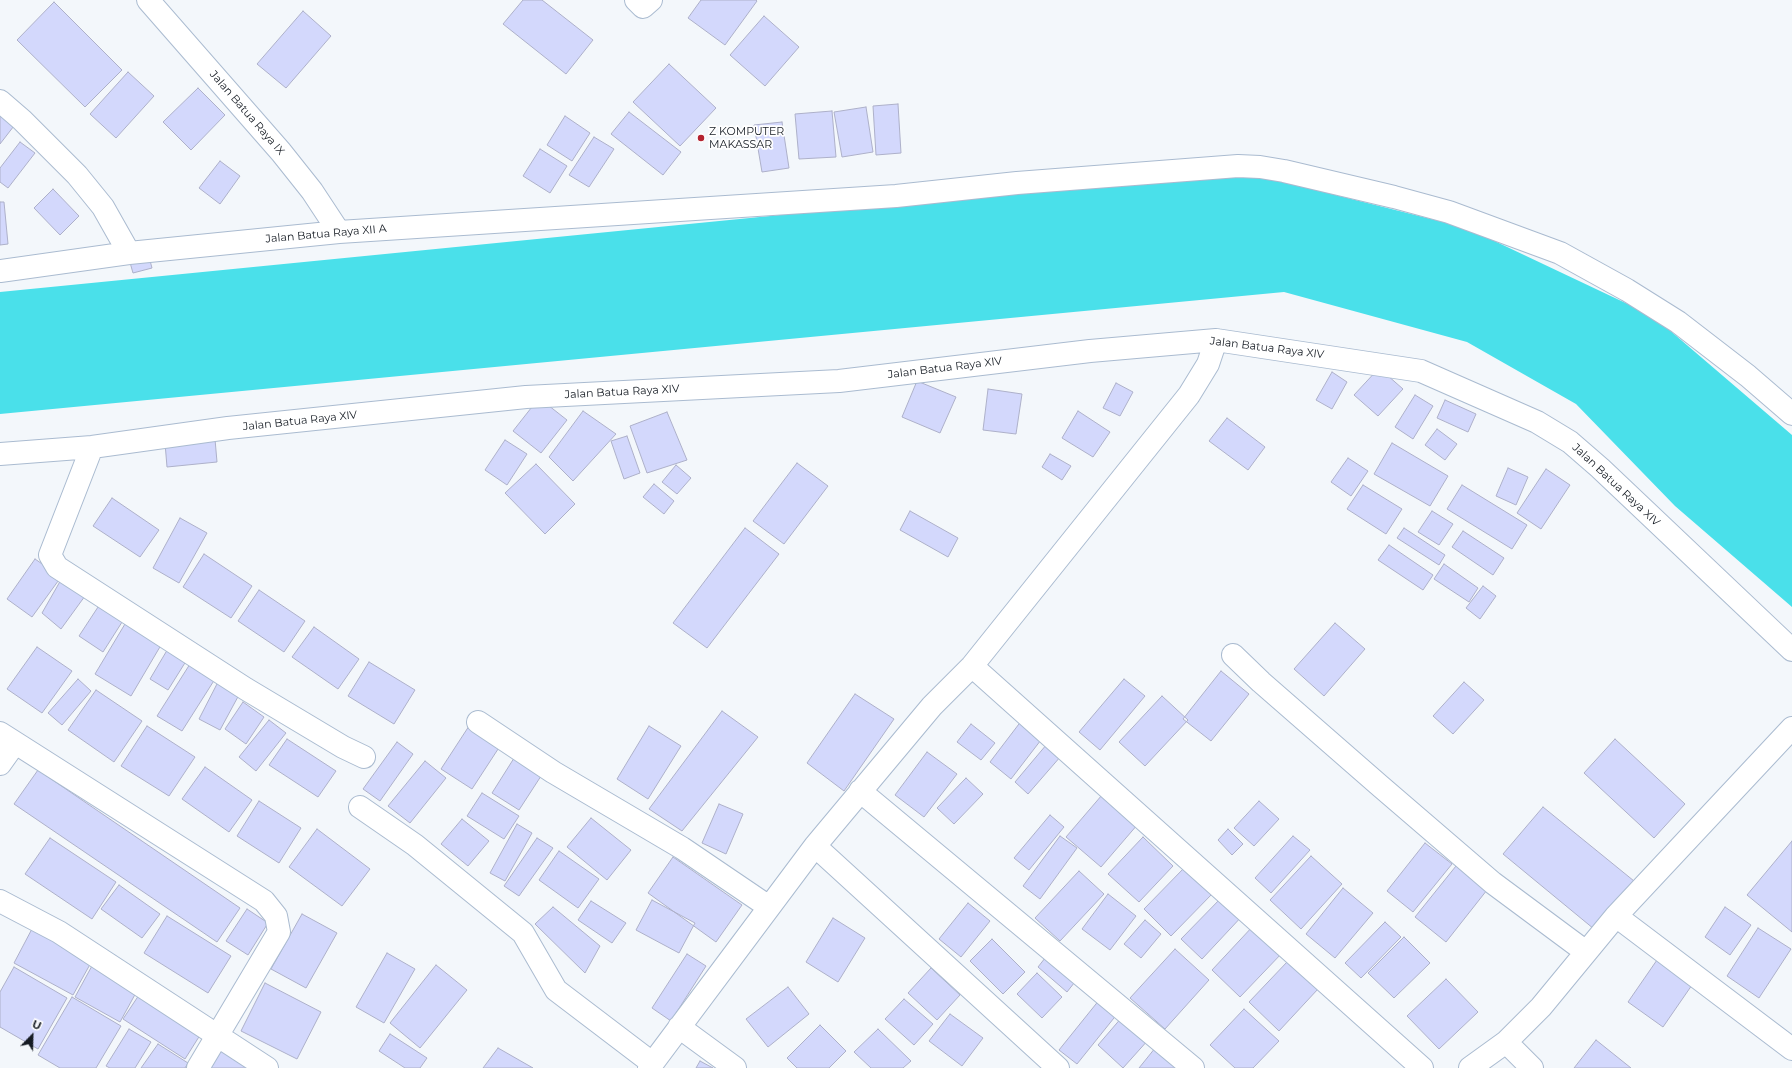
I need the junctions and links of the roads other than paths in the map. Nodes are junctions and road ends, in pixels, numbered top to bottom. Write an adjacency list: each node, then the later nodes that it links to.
1 (148, 0): 3 (street, Jalan Batua Raya IX)
2 (0, 101): 4 (street)
3 (339, 232): 4 (street, Jalan Batua Raya XII A); 7 (street, Jalan Batua Raya XII A)
4 (129, 253): 5 (street, Jalan Batua Raya XII A)
5 (0, 271)
6 (1216, 340): 8 (street, Jalan Batua Raya XIV); 10 (street, Jalan Batua Raya XIV); 12 (street)
7 (1792, 414)
8 (92, 447): 9 (street, Jalan Batua Raya XIV); 16 (street)
9 (0, 454)
10 (1792, 650)
11 (1233, 655): 24 (street)
12 (972, 666): 18 (street); 35 (street)
13 (478, 722): 22 (street)
14 (1792, 728): 23 (street)
15 (7, 738): 17 (street); 26 (street)
16 (364, 757)
17 (0, 764)
18 (860, 792): 20 (street); 34 (street)
19 (360, 807): 29 (street)
20 (815, 846): 22 (street); 33 (street)
21 (0, 901): 26 (street)
22 (769, 907): 25 (street)
23 (1616, 916): 24 (street); 28 (street)
24 (1586, 952): 27 (street)
25 (679, 1027): 29 (street); 32 (street)
26 (217, 1036): 30 (street); 31 (street)
27 (1506, 1042): 36 (street); 37 (street)
28 (1792, 1049)
29 (650, 1066)
30 (198, 1068)
31 (266, 1068)
32 (735, 1068)
33 (1058, 1068)
34 (1193, 1068)
35 (1422, 1068)
36 (1470, 1068)
37 (1532, 1068)

